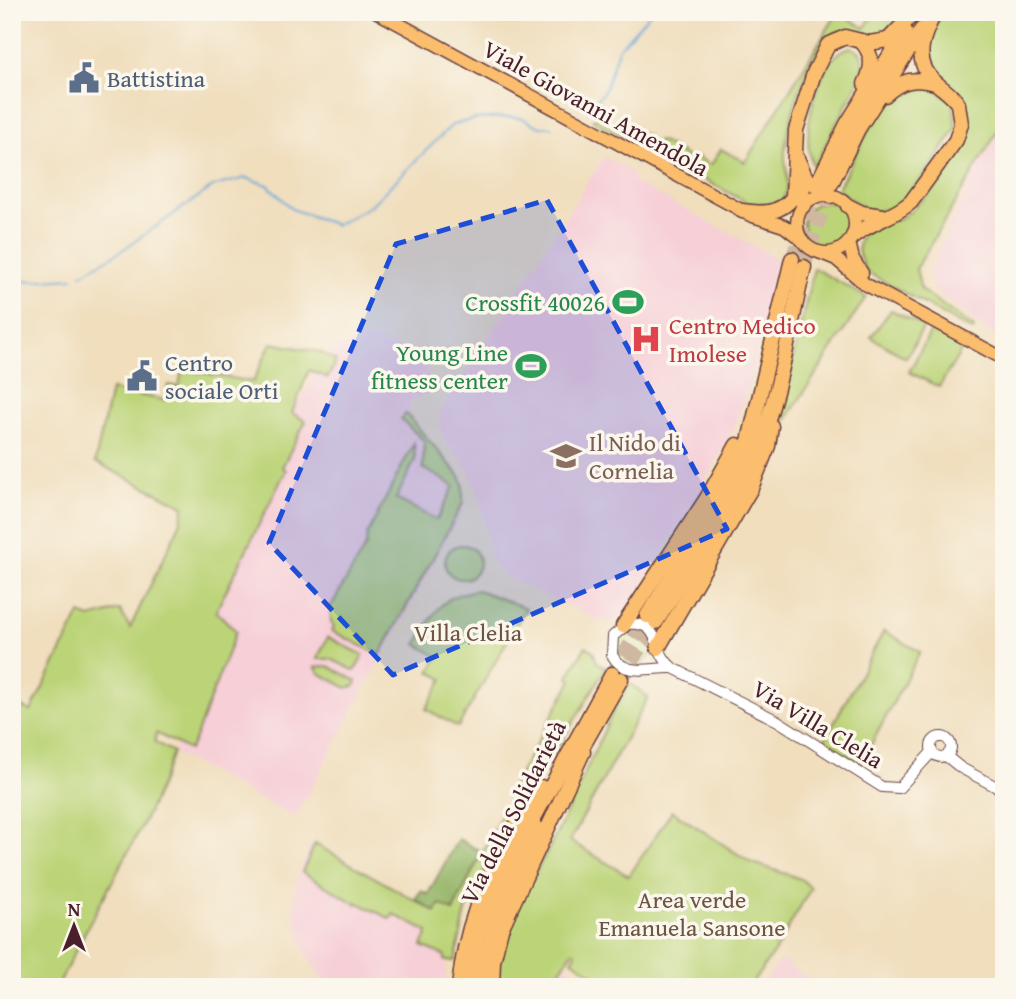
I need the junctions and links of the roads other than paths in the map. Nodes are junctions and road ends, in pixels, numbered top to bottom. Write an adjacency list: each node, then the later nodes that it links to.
1 (377, 12): 12 (main road, Viale Giovanni Amendola)
2 (916, 12): 4 (highway); 6 (highway)
3 (934, 12): 5 (highway); 6 (highway)
4 (861, 41): 6 (highway); 7 (highway)
5 (936, 83): 6 (highway); 13 (highway)
6 (853, 127): 9 (highway)
7 (795, 150): 8 (highway); 12 (highway)
8 (802, 171): 9 (highway); 11 (highway)
9 (827, 186): 10 (main road); 11 (main road)
10 (848, 206): 13 (highway); 16 (main road)
11 (802, 208): 14 (main road); 15 (main road)
12 (742, 211): 14 (main road, Viale Giovanni Amendola)
13 (884, 216): 16 (highway)
14 (759, 219): 15 (main road, Viale Giovanni Amendola)
15 (801, 239): 17 (main road)
16 (851, 239): 17 (main road); 19 (main road)
17 (819, 252): 20 (main road)
18 (798, 263): 21 (highway)
19 (1004, 352)
20 (1004, 359)
21 (771, 375): 22 (highway); 23 (highway); 24 (highway)
22 (651, 619)
23 (623, 626): 24 (street, Via Villa Clelia); 26 (street, Via Villa Clelia)
24 (658, 649): 25 (street, Via Villa Clelia); 26 (street)
25 (673, 668): 26 (street, Via Villa Clelia); 27 (street, Via Villa Clelia)
26 (643, 669)
27 (932, 752): 28 (street); 28 (street)
28 (946, 756): 30 (street)
29 (563, 763): 31 (highway, Via della Solidarietà); 31 (highway, Via della Solidarietà); 32 (highway)
30 (1004, 792)
31 (482, 980)
32 (459, 987)

